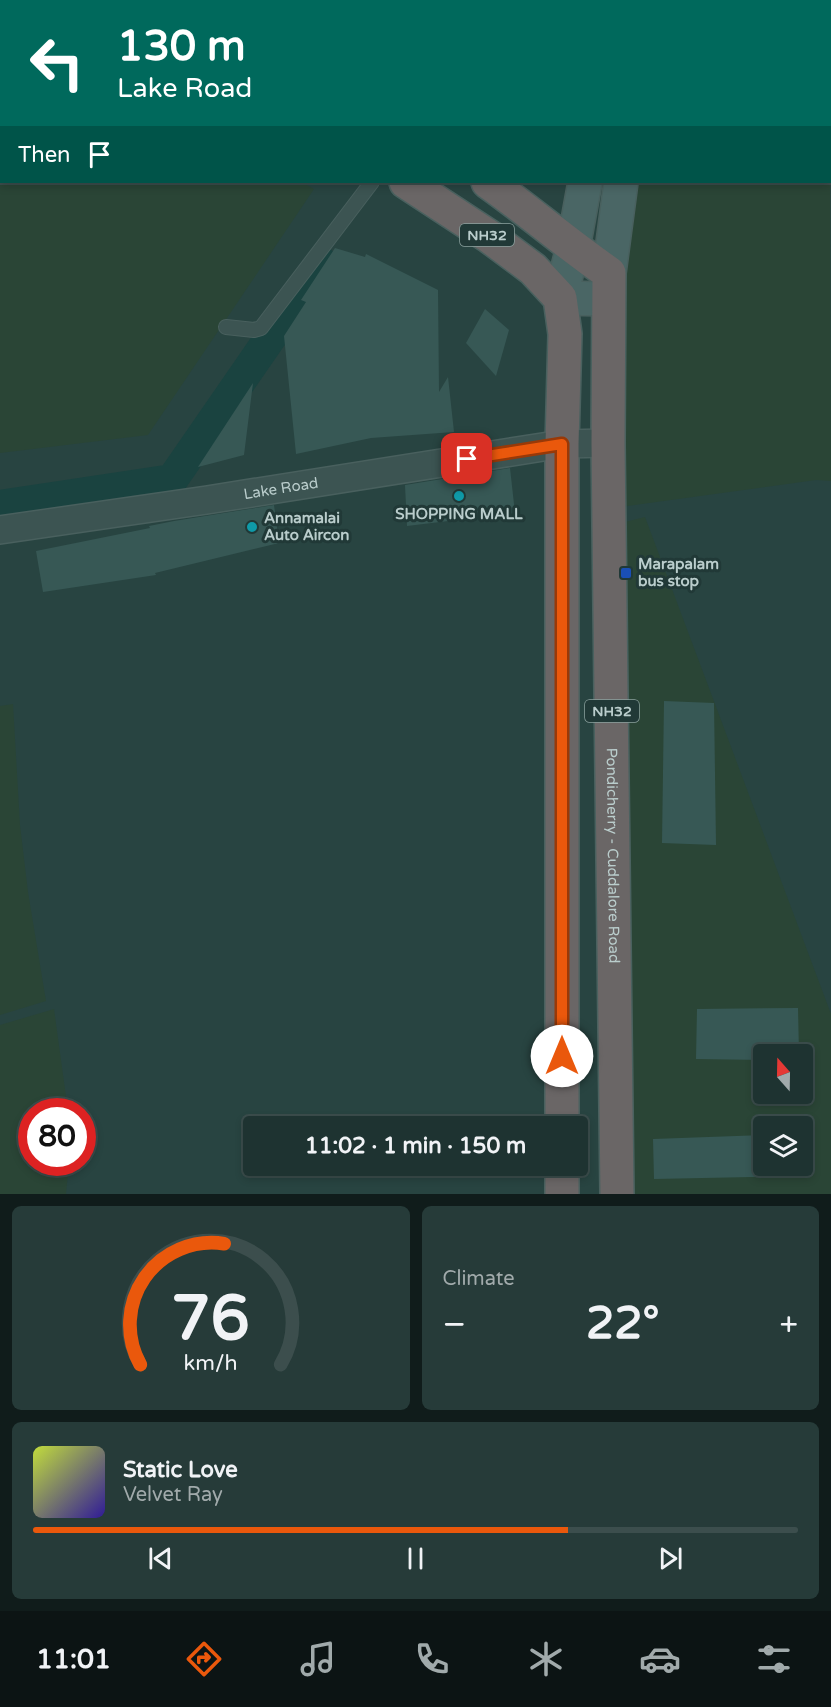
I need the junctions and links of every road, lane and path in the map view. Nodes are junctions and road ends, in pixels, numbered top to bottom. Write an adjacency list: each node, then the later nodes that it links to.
1 (371, 183): 9 (lane)
2 (407, 183): 8 (highway, NH32)
3 (489, 183): 6 (highway, NH32)
4 (585, 183): 6 (main road)
5 (621, 183): 7 (main road)
6 (573, 248): 7 (highway, NH32); 8 (main road)
7 (608, 286): 8 (main road); 10 (highway, Pondicherry - Cuddalore Road / NH32)
8 (560, 298): 11 (highway)
9 (226, 327)
10 (608, 443): 11 (street, Lake Road); 16 (highway, Pondicherry - Cuddalore Road / NH32)
11 (562, 444): 12 (street, Lake Road); 13 (highway)
12 (0, 530)
13 (562, 1116)
14 (562, 1176): 15 (highway)
15 (562, 1194)
16 (617, 1194)

